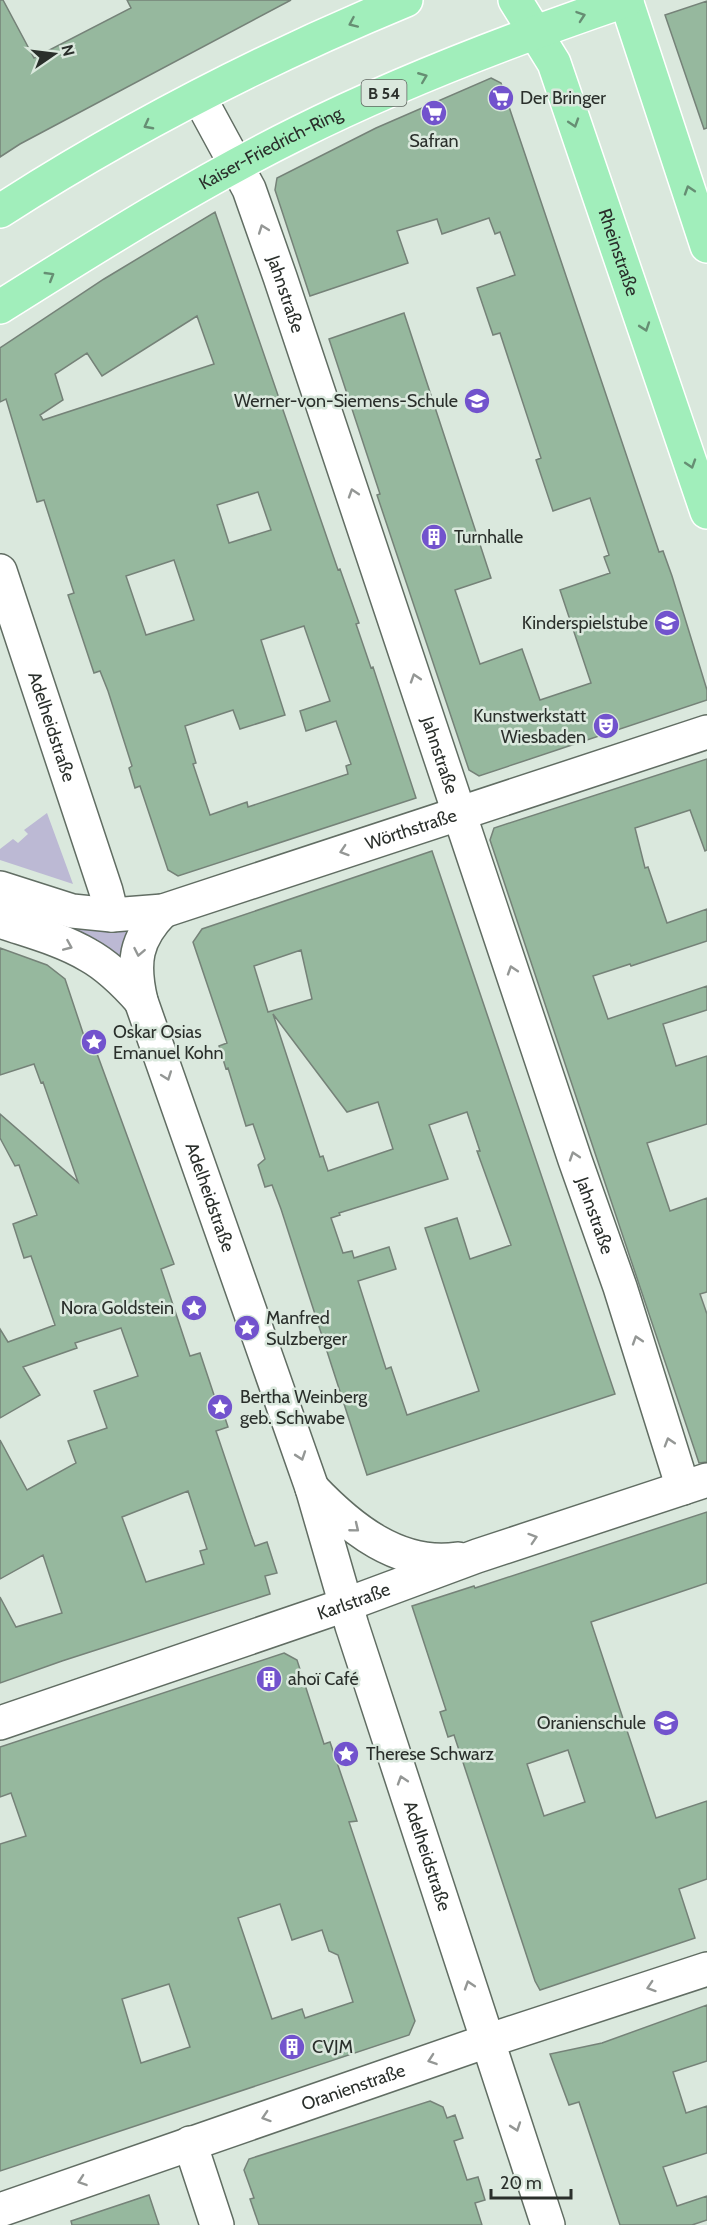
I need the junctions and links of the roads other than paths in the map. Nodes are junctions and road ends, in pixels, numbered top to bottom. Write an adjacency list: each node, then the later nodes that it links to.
1 (406, 0): 5 (main road, one-way to 5)
2 (514, 0): 4 (main road, Rheinstraße)
3 (627, 0): 4 (main road, Kaiser-Friedrich-Ring / B 54, one-way to 3); 8 (main road, one-way to 3)
4 (535, 31): 6 (main road, Kaiser-Friedrich-Ring / B 54, one-way to 4); 10 (main road, Rheinstraße, one-way to 10)
5 (199, 97): 6 (street, Jahnstraße); 7 (main road, one-way to 7)
6 (237, 165): 9 (main road, Kaiser-Friedrich-Ring / B 54, one-way to 6); 13 (street, Jahnstraße, one-way to 6)
7 (0, 211)
8 (707, 246)
9 (0, 307)
10 (707, 512)
11 (0, 572): 16 (street, Adelheidstraße)
12 (707, 732): 13 (street, Wörthstraße)
13 (459, 813): 15 (street, Wörthstraße, one-way to 15); 19 (street, Jahnstraße, one-way to 13)
14 (0, 888): 16 (street, Wörthstraße)
15 (163, 911): 16 (street, Wörthstraße); 18 (street, Adelheidstraße, one-way to 18)
16 (112, 915)
17 (0, 921): 18 (street, one-way to 18)
18 (141, 1001): 20 (street, Adelheidstraße, one-way to 20)
19 (695, 1484): 21 (street, Karlstraße, one-way to 19)
20 (312, 1488): 21 (street, Adelheidstraße, one-way to 21); 22 (street, Adelheidstraße)
21 (477, 1556): 22 (street, Karlstraße)
22 (345, 1605): 23 (street, Karlstraße); 25 (street, Adelheidstraße, one-way to 22)
23 (0, 1723)
24 (707, 1969): 25 (street, Oranienstraße, one-way to 25)
25 (487, 2041): 26 (street, Oranienstraße, one-way to 26); 29 (street, Adelheidstraße, one-way to 29)
26 (190, 2143): 27 (street, Oranienstraße, one-way to 27); 28 (street)
27 (0, 2210)
28 (218, 2225)
29 (548, 2225)

